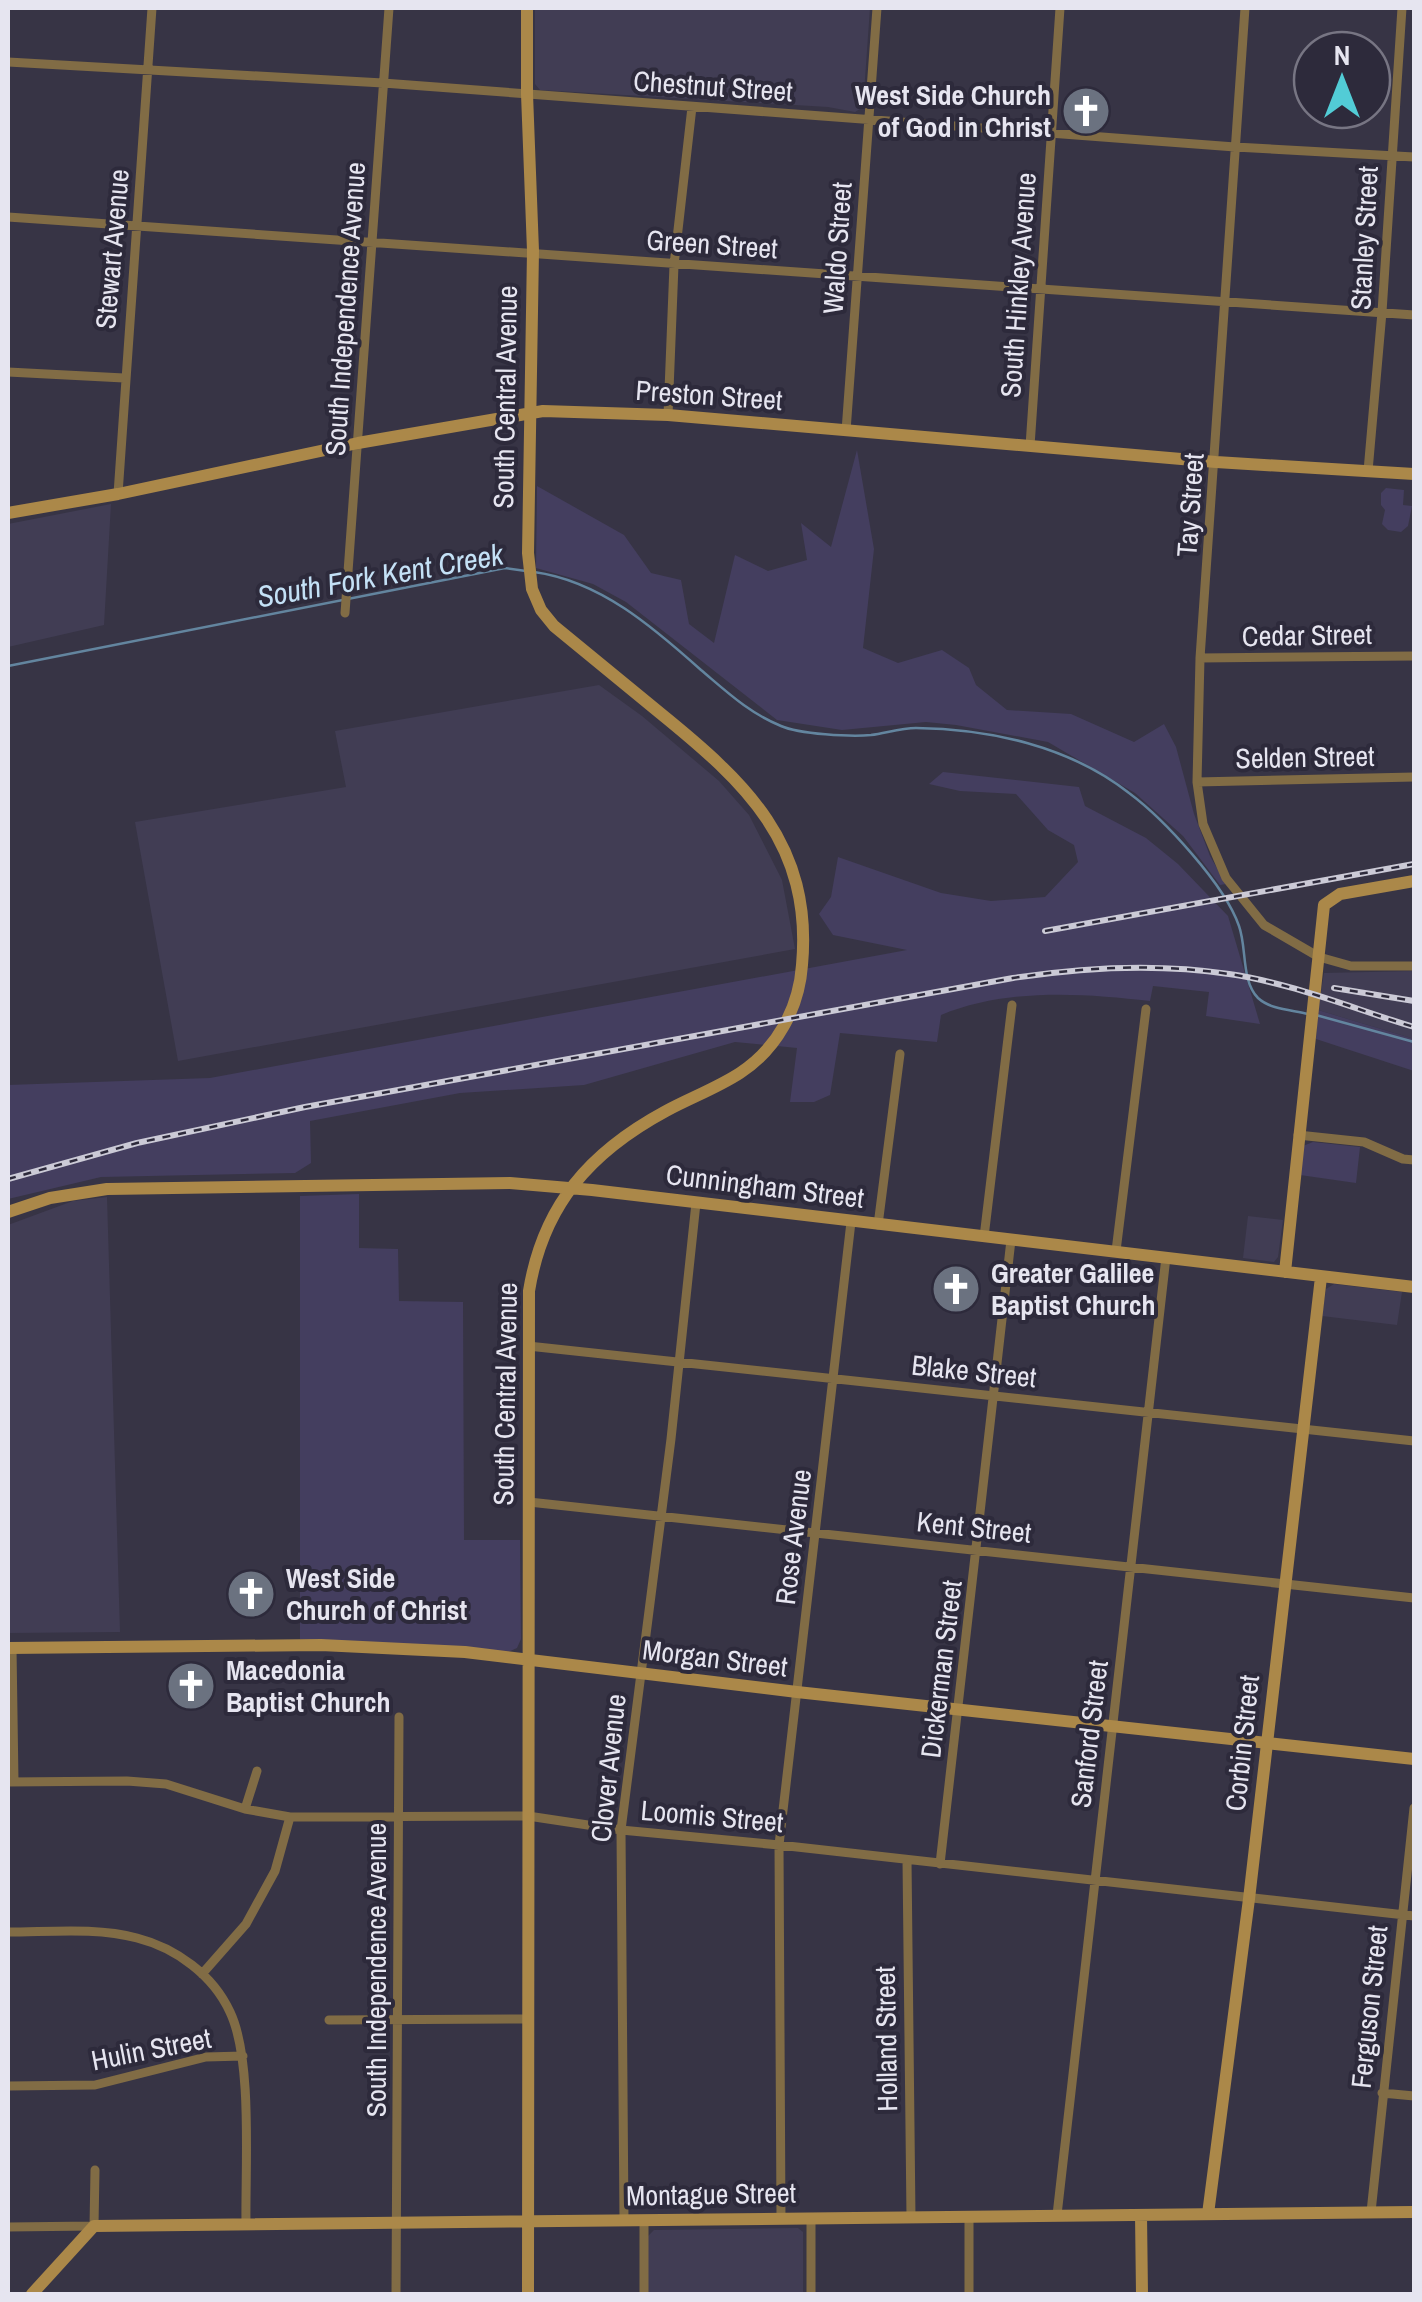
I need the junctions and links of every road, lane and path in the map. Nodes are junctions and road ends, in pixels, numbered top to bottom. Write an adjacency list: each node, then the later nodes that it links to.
1 (152, 8): 9 (street, Stewart Avenue)
2 (389, 8): 10 (street, South Independence Avenue)
3 (527, 8): 11 (street, South Central Avenue)
4 (877, 8): 13 (street, Waldo Street)
5 (1060, 8): 14 (street, South Hinkley Avenue)
6 (1245, 8): 15 (street, Tay Street)
7 (1402, 8): 16 (street, Stanley Street)
8 (8, 62): 9 (street, Chestnut Street)
9 (148, 70): 10 (street, Chestnut Street); 19 (street, Stewart Avenue)
10 (383, 83): 11 (street, Chestnut Street); 20 (street, South Independence Avenue)
11 (527, 94): 12 (street, Chestnut Street); 21 (street, South Central Avenue)
12 (692, 107): 13 (street, Chestnut Street); 22 (street)
13 (869, 119): 14 (street, Chestnut Street); 23 (street, Waldo Street)
14 (1051, 132): 15 (street, Chestnut Street); 24 (street, South Hinkley Avenue)
15 (1235, 148): 16 (street, Chestnut Street); 25 (street, Tay Street)
16 (1391, 156): 17 (street, Chestnut Street); 26 (street, Stanley Street)
17 (1414, 157)
18 (8, 217): 19 (street, Green Street)
19 (138, 226): 20 (street, Green Street); 29 (street, Stewart Avenue)
20 (372, 241): 21 (street, Green Street); 33 (street, South Independence Avenue)
21 (533, 252): 22 (street, Green Street); 30 (street, South Central Avenue)
22 (674, 265): 23 (street, Green Street); 31 (street)
23 (857, 276): 24 (street, Green Street); 32 (street, Waldo Street)
24 (1041, 288): 25 (street, Green Street); 34 (street, South Hinkley Avenue)
25 (1224, 304): 26 (street, Green Street); 35 (street, Tay Street)
26 (1382, 312): 27 (street, Green Street); 36 (street, Stanley Street)
27 (1414, 314)
28 (8, 372): 29 (street)
29 (124, 378): 38 (street, Stewart Avenue)
30 (528, 415): 31 (street, Preston Street); 33 (street, Preston Street); 53 (street, South Central Avenue)
31 (668, 415): 32 (street, Preston Street)
32 (846, 431): 34 (street, Preston Street)
33 (358, 443): 38 (street, Preston Street); 40 (street, South Independence Avenue)
34 (1030, 446): 35 (street, Preston Street)
35 (1216, 462): 36 (street, Preston Street); 42 (street, Tay Street)
36 (1368, 471): 37 (street, Preston Street)
37 (1414, 474)
38 (118, 494): 39 (street, Preston Street)
39 (8, 513)
40 (345, 613)
41 (1414, 656): 42 (street, Cedar Street)
42 (1200, 658): 44 (street, Tay Street)
43 (1414, 777): 44 (street, Selden Street)
44 (1196, 782): 46 (street, Tay Street)
45 (1414, 881): 46 (street)
46 (1318, 956): 47 (street, Tay Street); 51 (street)
47 (1414, 966)
48 (1012, 1005): 58 (street)
49 (1146, 1009): 60 (street)
50 (900, 1054): 57 (street)
51 (1298, 1135): 52 (street); 62 (street)
52 (1414, 1160)
53 (570, 1188): 54 (street, Cunningham Street); 55 (street, Cunningham Street); 65 (street, South Central Avenue)
54 (696, 1203): 56 (street, Cunningham Street); 66 (street, Clover Avenue)
55 (8, 1212)
56 (851, 1222): 57 (street, Cunningham Street); 67 (street, Rose Avenue)
57 (878, 1225): 58 (street, Cunningham Street)
58 (984, 1237): 59 (street, Cunningham Street)
59 (1011, 1240): 60 (street, Cunningham Street); 68 (street, Dickerman Street)
60 (1116, 1252): 61 (street, Cunningham Street)
61 (1166, 1257): 62 (street, Cunningham Street); 69 (street, Sanford Street)
62 (1285, 1272): 63 (street, Cunningham Street)
63 (1321, 1277): 64 (street, Cunningham Street); 70 (street, Corbin Street)
64 (1414, 1286)
65 (528, 1346): 66 (street, Blake Street); 72 (street, South Central Avenue)
66 (680, 1362): 67 (street, Blake Street); 73 (street, Clover Avenue)
67 (834, 1379): 68 (street, Blake Street); 74 (street, Rose Avenue)
68 (993, 1396): 69 (street, Blake Street); 75 (street, Dickerman Street)
69 (1148, 1412): 70 (street, Blake Street); 76 (street, Sanford Street)
70 (1303, 1429): 71 (street, Blake Street); 77 (street, Corbin Street)
71 (1414, 1441)
72 (528, 1502): 73 (street, Kent Street); 80 (street, South Central Avenue)
73 (662, 1516): 74 (street, Kent Street); 81 (street, Clover Avenue)
74 (816, 1532): 75 (street, Kent Street); 82 (street, Rose Avenue)
75 (978, 1550): 76 (street, Kent Street); 83 (street, Dickerman Street)
76 (1132, 1567): 77 (street, Kent Street); 85 (street, Sanford Street)
77 (1284, 1584): 78 (street, Kent Street); 86 (street, Corbin Street)
78 (1414, 1598)
79 (10, 1648): 80 (street, Morgan Street); 89 (street)
80 (527, 1658): 81 (street, Morgan Street); 93 (street, South Central Avenue)
81 (640, 1675): 82 (street, Morgan Street); 95 (street, Clover Avenue)
82 (797, 1692): 83 (street, Morgan Street); 96 (street, Rose Avenue)
83 (959, 1709): 85 (street, Morgan Street); 98 (street, Dickerman Street)
84 (399, 1717): 92 (street, South Independence Avenue)
85 (1112, 1725): 86 (street, Morgan Street); 99 (street, Sanford Street)
86 (1268, 1741): 87 (street, Morgan Street); 100 (street, Corbin Street)
87 (1414, 1758)
88 (257, 1771): 91 (street)
89 (11, 1782): 91 (street, Loomis Street)
90 (1414, 1808): 101 (street, Ferguson Street)
91 (245, 1810): 94 (street, Loomis Street)
92 (400, 1816): 93 (street, Loomis Street); 94 (street, Loomis Street); 105 (street, South Independence Avenue)
93 (528, 1816): 95 (street, Loomis Street); 106 (street, South Central Avenue)
94 (290, 1818): 104 (street)
95 (621, 1830): 96 (street, Loomis Street); 122 (street, Clover Avenue)
96 (779, 1844): 97 (street, Loomis Street); 120 (street, Rose Avenue)
97 (907, 1860): 98 (street, Loomis Street); 119 (street, Holland Street)
98 (940, 1864): 99 (street, Loomis Street)
99 (1094, 1880): 100 (street, Loomis Street); 117 (street, Sanford Street)
100 (1250, 1899): 101 (street, Loomis Street); 116 (street, Corbin Street)
101 (1402, 1914): 102 (street, Loomis Street); 110 (street, Ferguson Street)
102 (1414, 1916)
103 (8, 1932): 104 (street)
104 (202, 1974): 108 (street)
105 (398, 2019): 106 (street); 107 (street); 125 (street, South Independence Avenue)
106 (528, 2019): 124 (street, South Central Avenue)
107 (329, 2020)
108 (243, 2056): 109 (street, Hulin Street); 126 (street)
109 (8, 2086)
110 (1382, 2093): 111 (street); 113 (street, Ferguson Street)
111 (1414, 2096)
112 (95, 2170): 127 (street)
113 (1371, 2212): 114 (street, Montague Street); 116 (street, Montague Street)
114 (1414, 2212)
115 (1141, 2214): 116 (street, Montague Street); 117 (street, Montague Street); 135 (street)
116 (1208, 2214)
117 (1057, 2215): 118 (street, Montague Street)
118 (969, 2216): 119 (street, Montague Street); 134 (street)
119 (910, 2217): 121 (street, Montague Street)
120 (781, 2218): 121 (street, Montague Street); 123 (street, Montague Street)
121 (811, 2218): 133 (street)
122 (624, 2220): 123 (street, Montague Street); 124 (street, Montague Street)
123 (644, 2220): 132 (street)
124 (528, 2222): 125 (street, Montague Street); 131 (street, South Central Avenue)
125 (397, 2223): 126 (street, Montague Street); 130 (street, South Independence Avenue)
126 (246, 2224): 127 (street, Montague Street)
127 (94, 2226): 128 (street, Montague Street); 129 (street)
128 (8, 2228)
129 (32, 2294)
130 (396, 2294)
131 (528, 2294)
132 (644, 2294)
133 (810, 2294)
134 (969, 2294)
135 (1142, 2294)

